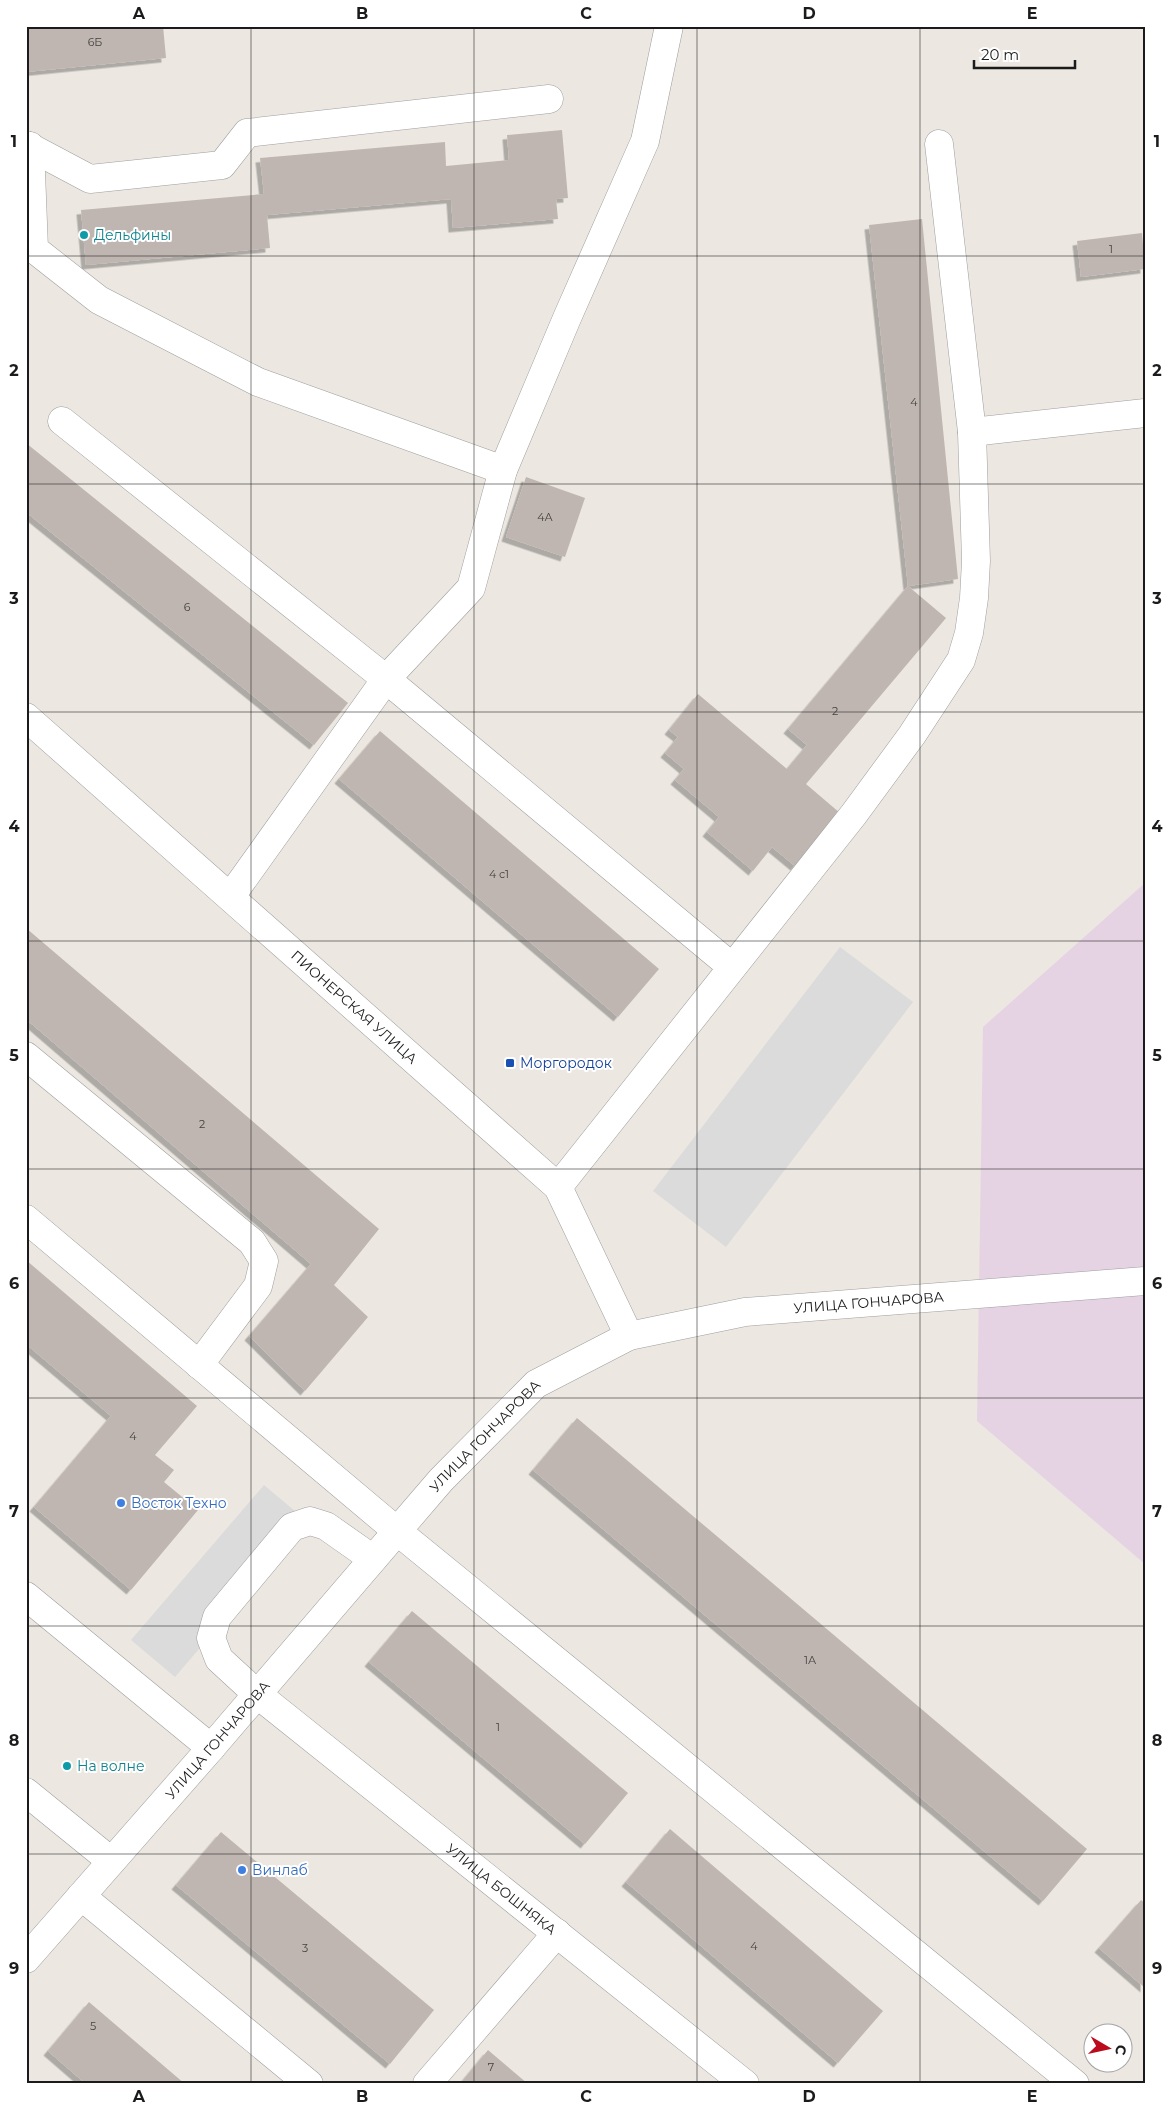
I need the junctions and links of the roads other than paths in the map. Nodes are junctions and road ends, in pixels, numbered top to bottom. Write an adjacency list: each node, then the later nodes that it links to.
1 (669, 26): 8 (street)
2 (549, 99): 4 (street)
3 (939, 144): 7 (street)
4 (28, 146): 8 (street)
5 (1145, 412): 7 (street)
6 (62, 421): 9 (street)
7 (972, 432): 12 (street)
8 (503, 470): 9 (street)
9 (386, 679): 11 (street); 12 (street)
10 (26, 717): 11 (street, ПИОНЕРСКАЯ УЛИЦА)
11 (231, 896): 14 (street, ПИОНЕРСКАЯ УЛИЦА)
12 (732, 967): 14 (street)
13 (26, 1056): 18 (street)
14 (558, 1187): 17 (street, ПИОНЕРСКАЯ УЛИЦА)
15 (26, 1219): 18 (street)
16 (1145, 1281): 17 (street, УЛИЦА ГОНЧАРОВА)
17 (629, 1336): 19 (street, УЛИЦА ГОНЧАРОВА)
18 (199, 1365): 19 (street)
19 (397, 1531): 20 (street, УЛИЦА ГОНЧАРОВА); 32 (street)
20 (373, 1558): 22 (street, УЛИЦА ГОНЧАРОВА); 22 (street, УЛИЦА БОШНЯКА)
21 (26, 1596): 23 (street)
22 (257, 1694): 23 (street, УЛИЦА ГОНЧАРОВА); 27 (street, УЛИЦА БОШНЯКА)
23 (211, 1748): 25 (street, УЛИЦА ГОНЧАРОВА)
24 (26, 1792): 25 (street)
25 (111, 1861): 26 (street, УЛИЦА ГОНЧАРОВА)
26 (81, 1896): 28 (street, УЛИЦА ГОНЧАРОВА); 29 (street)
27 (557, 1933): 30 (street); 31 (street, УЛИЦА БОШНЯКА)
28 (26, 1959)
29 (309, 2084)
30 (427, 2084)
31 (745, 2084)
32 (1075, 2084)

